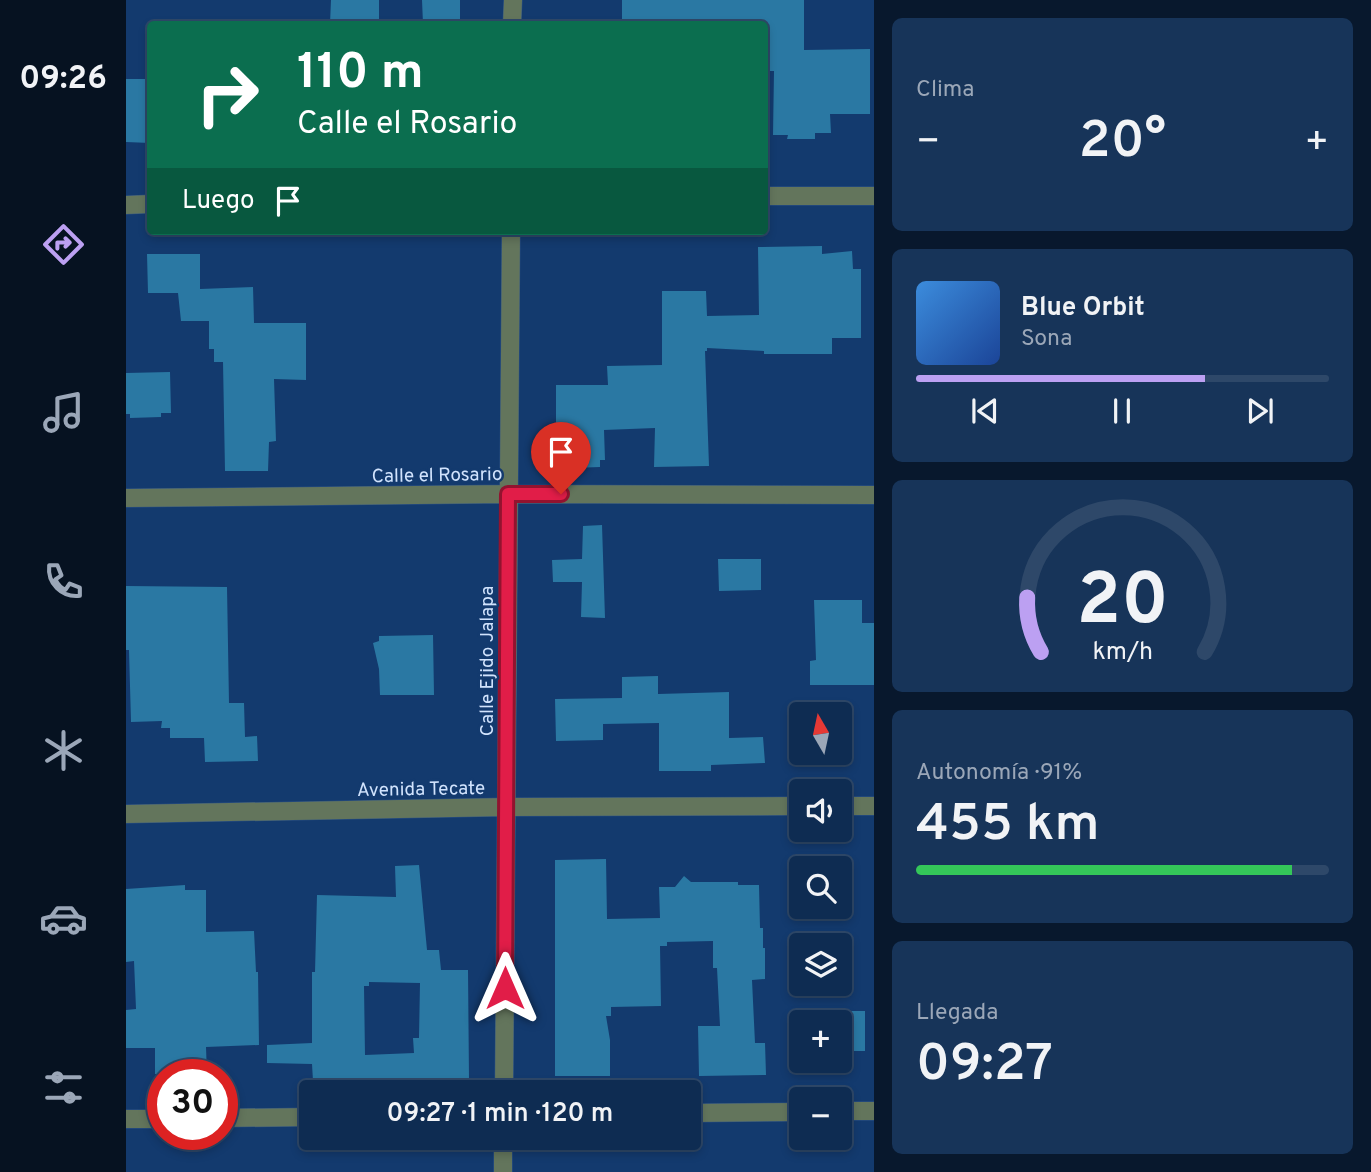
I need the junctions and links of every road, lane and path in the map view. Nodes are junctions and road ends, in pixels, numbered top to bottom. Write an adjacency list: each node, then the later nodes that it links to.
1 (513, 0): 2 (street)
2 (512, 21)
3 (768, 196): 4 (street)
4 (874, 196)
5 (147, 204): 6 (street)
6 (126, 205)
7 (511, 235): 8 (street, Calle Ejido Jalapa)
8 (508, 494): 9 (street, Calle el Rosario); 10 (street, Calle el Rosario); 14 (street, Calle Ejido Jalapa)
9 (874, 495)
10 (126, 498)
11 (789, 806): 14 (street, Avenida Tecate)
12 (852, 806): 13 (street)
13 (874, 806)
14 (506, 807): 15 (street, Avenida Tecate); 16 (street, Calle Ejido Jalapa)
15 (126, 814)
16 (504, 1080)
17 (852, 1111): 18 (street)
18 (874, 1111)
19 (789, 1112): 20 (street)
20 (701, 1113)
21 (299, 1117): 22 (street)
22 (238, 1118)
23 (126, 1119): 24 (street)
24 (147, 1119)
25 (503, 1150): 26 (street)
26 (503, 1172)

